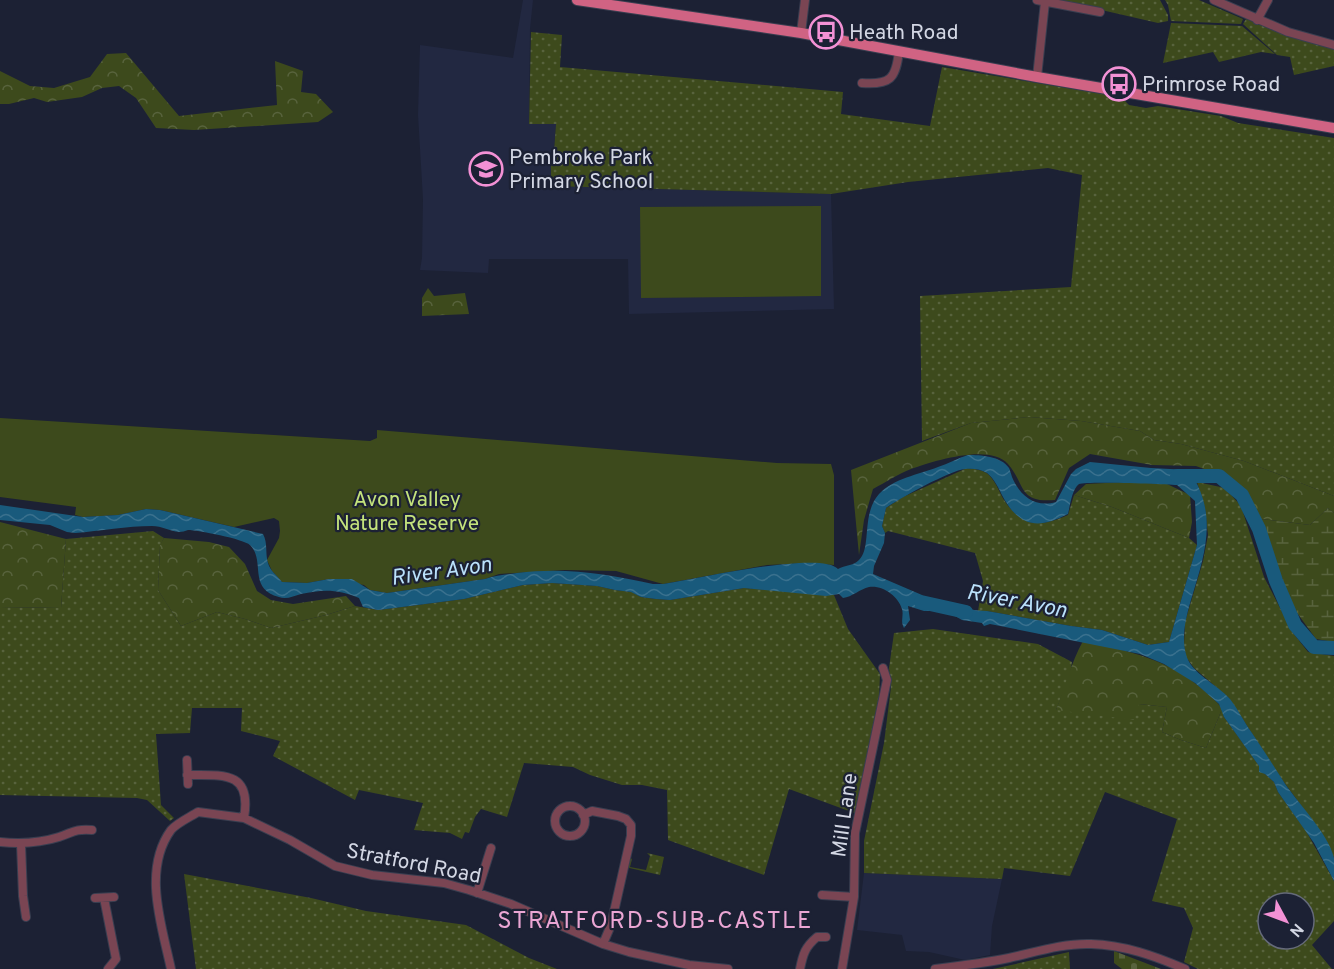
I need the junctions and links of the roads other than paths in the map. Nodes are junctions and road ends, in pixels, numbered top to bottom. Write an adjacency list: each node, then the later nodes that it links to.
1 (577, 0): 8 (main road)
2 (805, 0): 8 (street)
3 (1214, 0): 7 (street)
4 (1268, 0): 7 (street)
5 (1041, 1): 6 (street); 11 (street)
6 (1100, 12)
7 (1257, 20): 9 (street)
8 (801, 33): 10 (main road)
9 (1334, 45)
10 (899, 51): 11 (main road); 12 (street)
11 (1037, 77): 13 (main road)
12 (862, 83)
13 (1334, 128)
14 (883, 668): 25 (street, Mill Lane)
15 (187, 760): 17 (street)
16 (583, 815): 28 (street)
17 (244, 818): 22 (street, Stratford Road); 30 (street, Stratford Road)
18 (92, 830): 20 (street)
19 (0, 842): 20 (street)
20 (21, 844): 26 (street)
21 (490, 848): 22 (street)
22 (477, 892): 28 (street, Stratford Road)
23 (822, 895): 25 (street)
24 (114, 897): 29 (street)
25 (854, 897): 33 (street, Mill Lane)
26 (26, 917)
27 (826, 937): 32 (street)
28 (603, 944): 31 (street, Stratford Road)
29 (108, 969)
30 (171, 969)
31 (728, 969)
32 (800, 969)
33 (842, 969)
34 (935, 969): 35 (street)
35 (1185, 969)

